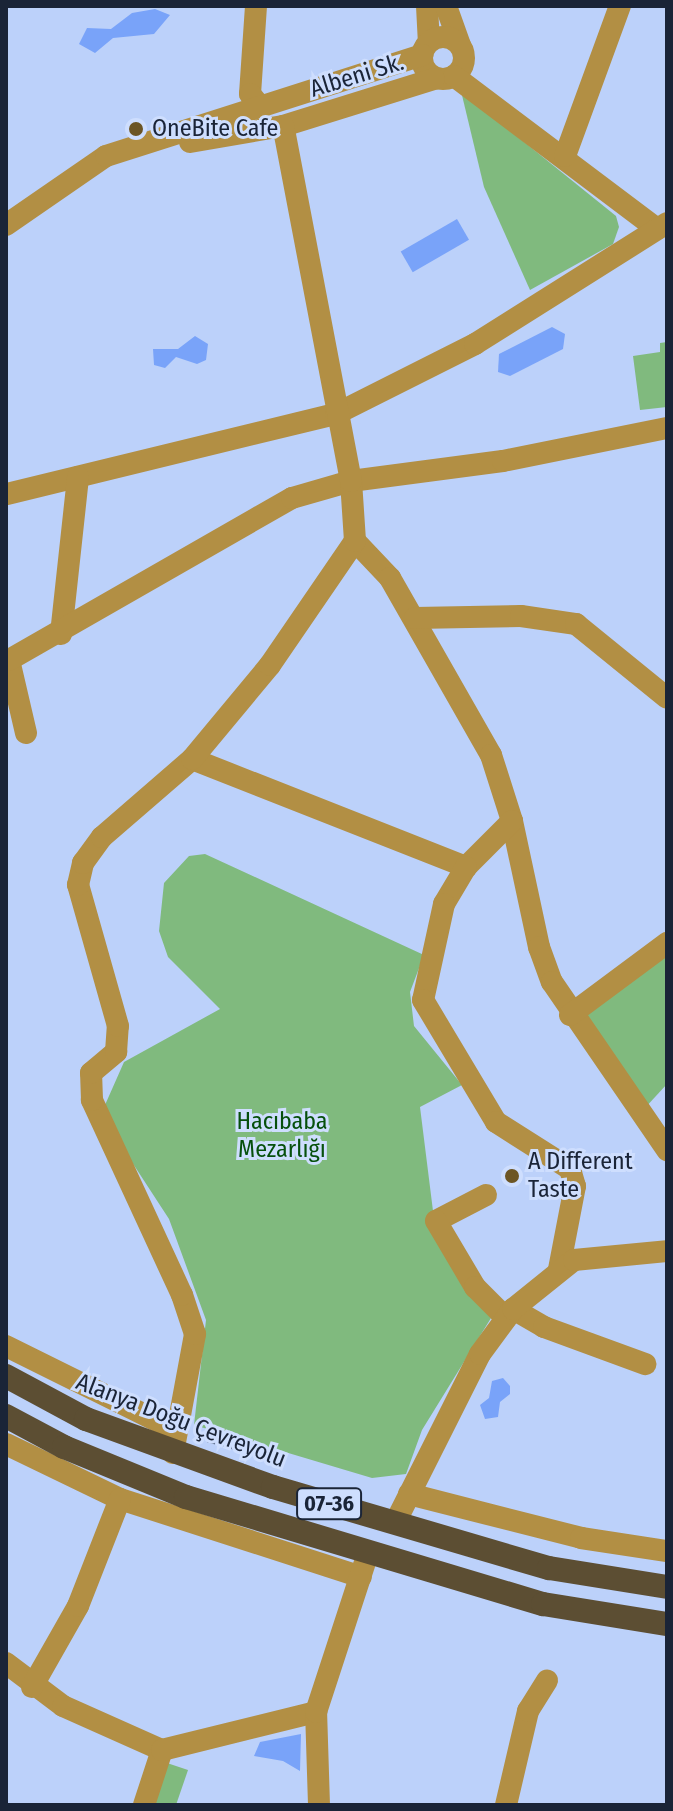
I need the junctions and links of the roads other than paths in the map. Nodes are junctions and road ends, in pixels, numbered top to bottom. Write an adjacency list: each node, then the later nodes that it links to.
1 (256, 6): 7 (street)
2 (427, 6): 5 (street)
3 (446, 6): 6 (street)
4 (620, 6): 10 (street)
5 (425, 49): 6 (street); 6 (street); 7 (street, Albeni Sk.)
6 (453, 64): 8 (street, Albeni Sk.); 10 (street)
7 (261, 107): 9 (street, Albeni Sk.)
8 (283, 126): 9 (street, Albeni Sk.); 13 (street)
9 (106, 156): 11 (street, Albeni Sk.)
10 (565, 156): 12 (street)
11 (6, 225)
12 (662, 226): 13 (street)
13 (336, 414): 15 (street); 16 (street)
14 (667, 428): 16 (street)
15 (78, 477): 17 (street); 20 (street)
16 (351, 481): 18 (street); 20 (street)
17 (7, 494)
18 (355, 541): 19 (street); 23 (street)
19 (415, 618): 21 (street); 24 (street)
20 (61, 634): 22 (street)
21 (667, 698)
22 (26, 733)
23 (192, 759): 25 (street); 37 (street)
24 (512, 821): 25 (street); 27 (street)
25 (466, 867): 31 (street)
26 (667, 943): 27 (street)
27 (570, 1015): 28 (street)
28 (667, 1150)
29 (486, 1195): 32 (street)
30 (667, 1251): 31 (street)
31 (559, 1269): 32 (street)
32 (510, 1313): 34 (street); 39 (street)
33 (6, 1346): 37 (street)
34 (645, 1364)
35 (6, 1376): 37 (highway, Alanya Doğu Çevreyolu / 07-36)
36 (6, 1416): 43 (highway, 07-36)
37 (175, 1442): 41 (highway, Alanya Doğu Çevreyolu / 07-36)
38 (6, 1444): 40 (street)
39 (409, 1494): 41 (street); 42 (street)
40 (120, 1499): 44 (street); 49 (street)
41 (395, 1523): 45 (highway, Alanya Doğu Çevreyolu / 07-36)
42 (667, 1551)
43 (368, 1552): 44 (street); 46 (highway, 07-36)
44 (361, 1577): 50 (street)
45 (667, 1587)
46 (667, 1624)
47 (6, 1663): 49 (street)
48 (547, 1680): 54 (street)
49 (32, 1687): 51 (street)
50 (316, 1712): 51 (street); 53 (street)
51 (162, 1750): 52 (street)
52 (144, 1805)
53 (319, 1805)
54 (506, 1805)

